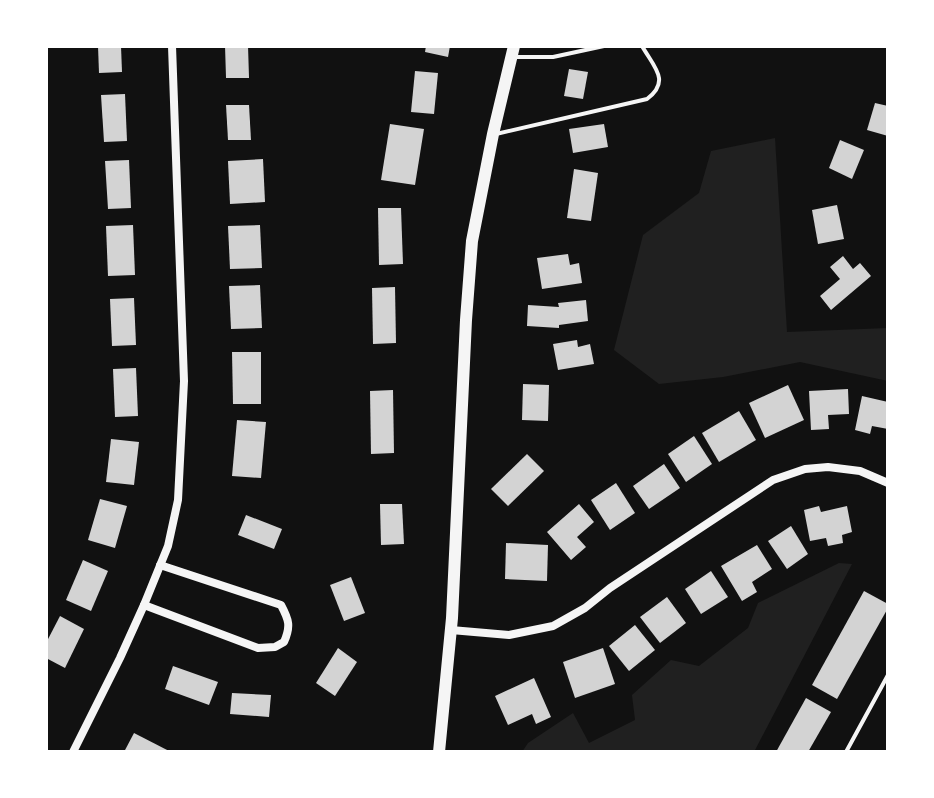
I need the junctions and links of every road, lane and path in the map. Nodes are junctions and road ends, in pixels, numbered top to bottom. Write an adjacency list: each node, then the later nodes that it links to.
1 (172, 46): 7 (street)
2 (604, 46): 4 (lane)
3 (642, 46): 5 (lane)
4 (513, 51): 5 (main road)
5 (493, 134): 9 (main road)
6 (888, 483): 9 (street)
7 (160, 565): 8 (street); 8 (street)
8 (144, 605): 11 (street)
9 (451, 630): 12 (main road)
10 (888, 675): 13 (lane)
11 (73, 752)
12 (439, 752)
13 (846, 752)

